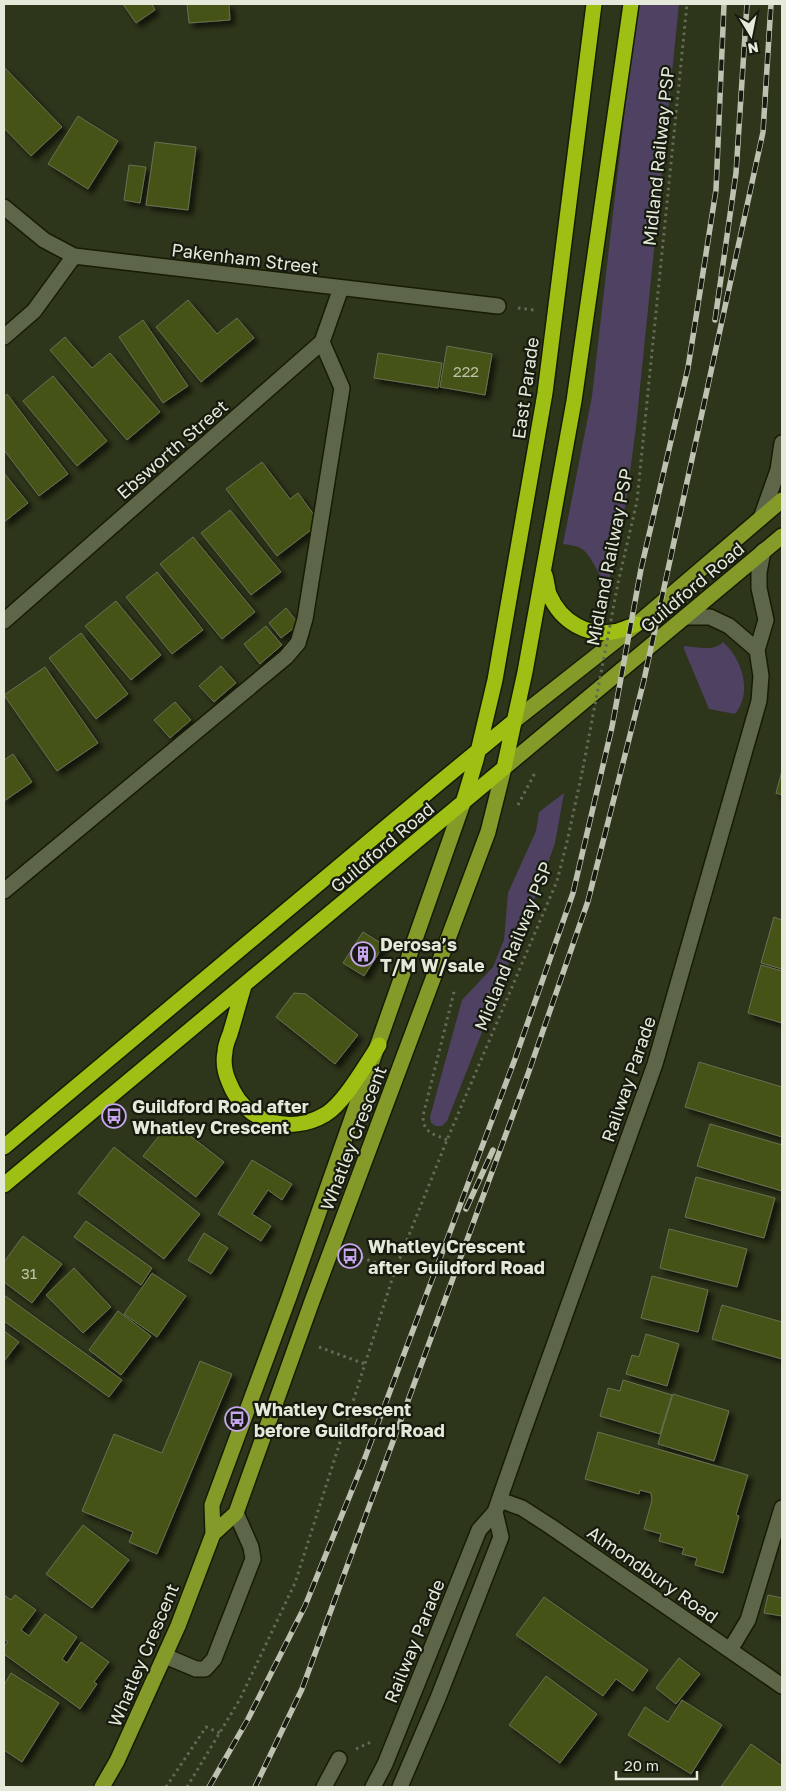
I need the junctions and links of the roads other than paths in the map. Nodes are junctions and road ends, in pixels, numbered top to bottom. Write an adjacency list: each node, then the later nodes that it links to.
1 (594, 4): 20 (highway, East Parade)
2 (631, 4): 14 (highway)
3 (4, 207): 4 (street, Pakenham Street)
4 (74, 256): 5 (street, Pakenham Street); 7 (street)
5 (341, 288): 6 (street, Pakenham Street); 8 (street, Ebsworth Street)
6 (498, 306)
7 (4, 337)
8 (322, 342): 16 (street, Ebsworth Street); 24 (street)
9 (782, 443): 11 (street)
10 (782, 500): 11 (main road, Guildford Road)
11 (761, 518): 17 (main road, Guildford Road)
12 (782, 536): 13 (main road, Guildford Road)
13 (763, 551): 15 (main road, Guildford Road); 18 (street, Railway Parade)
14 (544, 566): 17 (highway); 19 (highway)
15 (685, 617): 18 (street); 21 (main road, Guildford Road)
16 (4, 621)
17 (636, 624): 19 (main road, Guildford Road)
18 (758, 650): 29 (street, Railway Parade)
19 (514, 722): 20 (highway, Guildford Road); 21 (highway, Whatley Crescent)
20 (478, 751): 22 (highway, East Parade); 27 (highway, Guildford Road)
21 (504, 768): 23 (highway, Guildford Road); 31 (main road, Whatley Crescent)
22 (472, 773): 23 (highway, Whatley Crescent)
23 (463, 803): 25 (highway, Guildford Road); 26 (main road, Whatley Crescent)
24 (4, 891)
25 (244, 986): 26 (highway); 28 (highway, Guildford Road)
26 (379, 1045): 32 (main road, Whatley Crescent)
27 (4, 1147)
28 (4, 1185)
29 (498, 1506): 33 (street, Almondbury Road); 39 (street, Railway Parade); 40 (street, Railway Parade)
30 (782, 1508): 33 (street)
31 (236, 1514): 32 (main road, Whatley Crescent); 34 (street)
32 (213, 1534): 34 (main road, Whatley Crescent)
33 (730, 1650): 35 (street, Almondbury Road)
34 (165, 1656): 37 (main road, Whatley Crescent)
35 (782, 1686)
36 (339, 1759): 38 (street)
37 (102, 1787)
38 (324, 1787)
39 (372, 1787)
40 (400, 1787)

